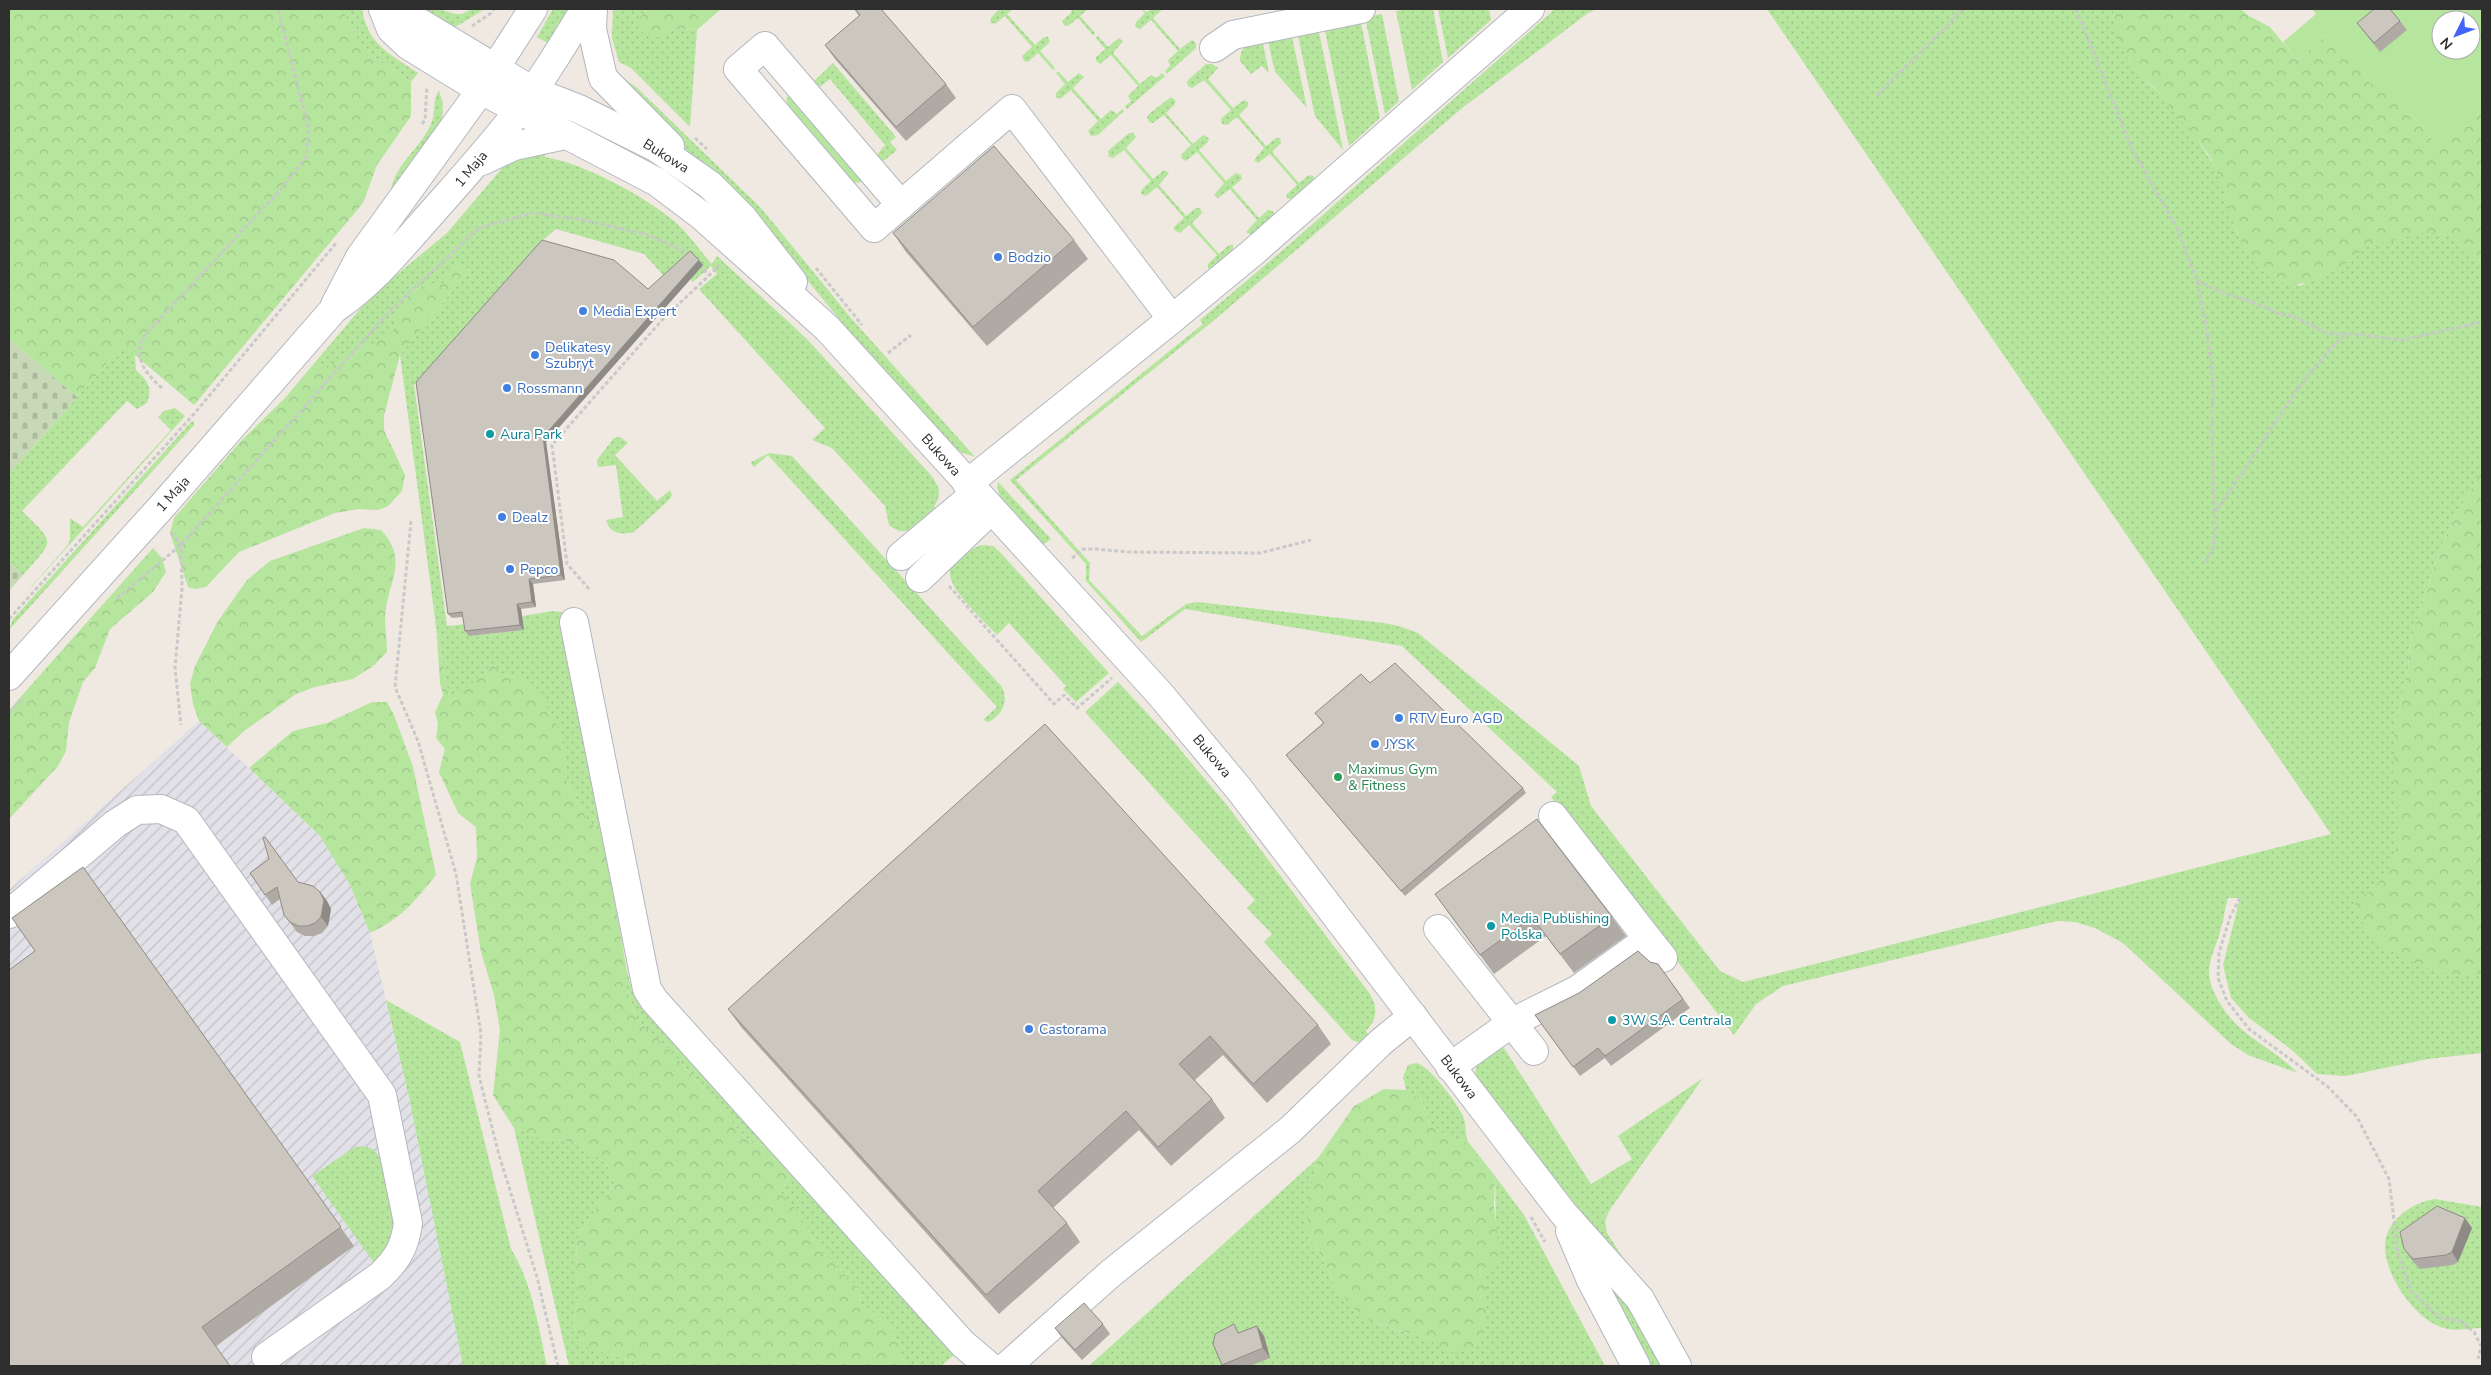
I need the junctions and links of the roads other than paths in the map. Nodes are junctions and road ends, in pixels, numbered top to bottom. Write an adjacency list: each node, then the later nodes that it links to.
1 (384, 9): 8 (street)
2 (534, 9): 8 (street, 1 Maja)
3 (585, 9): 9 (street, 1 Maja)
4 (593, 9): 12 (street)
5 (1361, 9): 7 (street)
6 (1530, 9): 15 (street)
7 (1214, 48)
8 (488, 80): 9 (street); 14 (street, 1 Maja)
9 (526, 100): 10 (street, Bukowa); 11 (street, 1 Maja); 12 (street, Bukowa)
10 (565, 135): 11 (street); 16 (street, Bukowa)
11 (472, 168): 14 (street, 1 Maja)
12 (710, 185): 16 (street, Bukowa)
13 (901, 205): 13 (street); 15 (street)
14 (334, 309): 21 (street, 1 Maja)
15 (1172, 319): 17 (street)
16 (827, 328): 17 (street, Bukowa)
17 (978, 496): 18 (street); 19 (street); 25 (street, Bukowa)
18 (901, 556)
19 (920, 578)
20 (574, 622): 31 (street)
21 (9, 676)
22 (1553, 816): 26 (street)
23 (9, 914): 30 (street)
24 (1438, 929): 26 (street)
25 (1413, 1016): 28 (street, Bukowa); 32 (street)
26 (1513, 1022): 27 (street); 28 (street)
27 (1534, 1051)
28 (1450, 1067): 29 (street, Bukowa)
29 (1563, 1214): 33 (street, Bukowa); 34 (street, Bukowa)
30 (266, 1357)
31 (989, 1366)
32 (1007, 1366)
33 (1636, 1366)
34 (1677, 1366)

